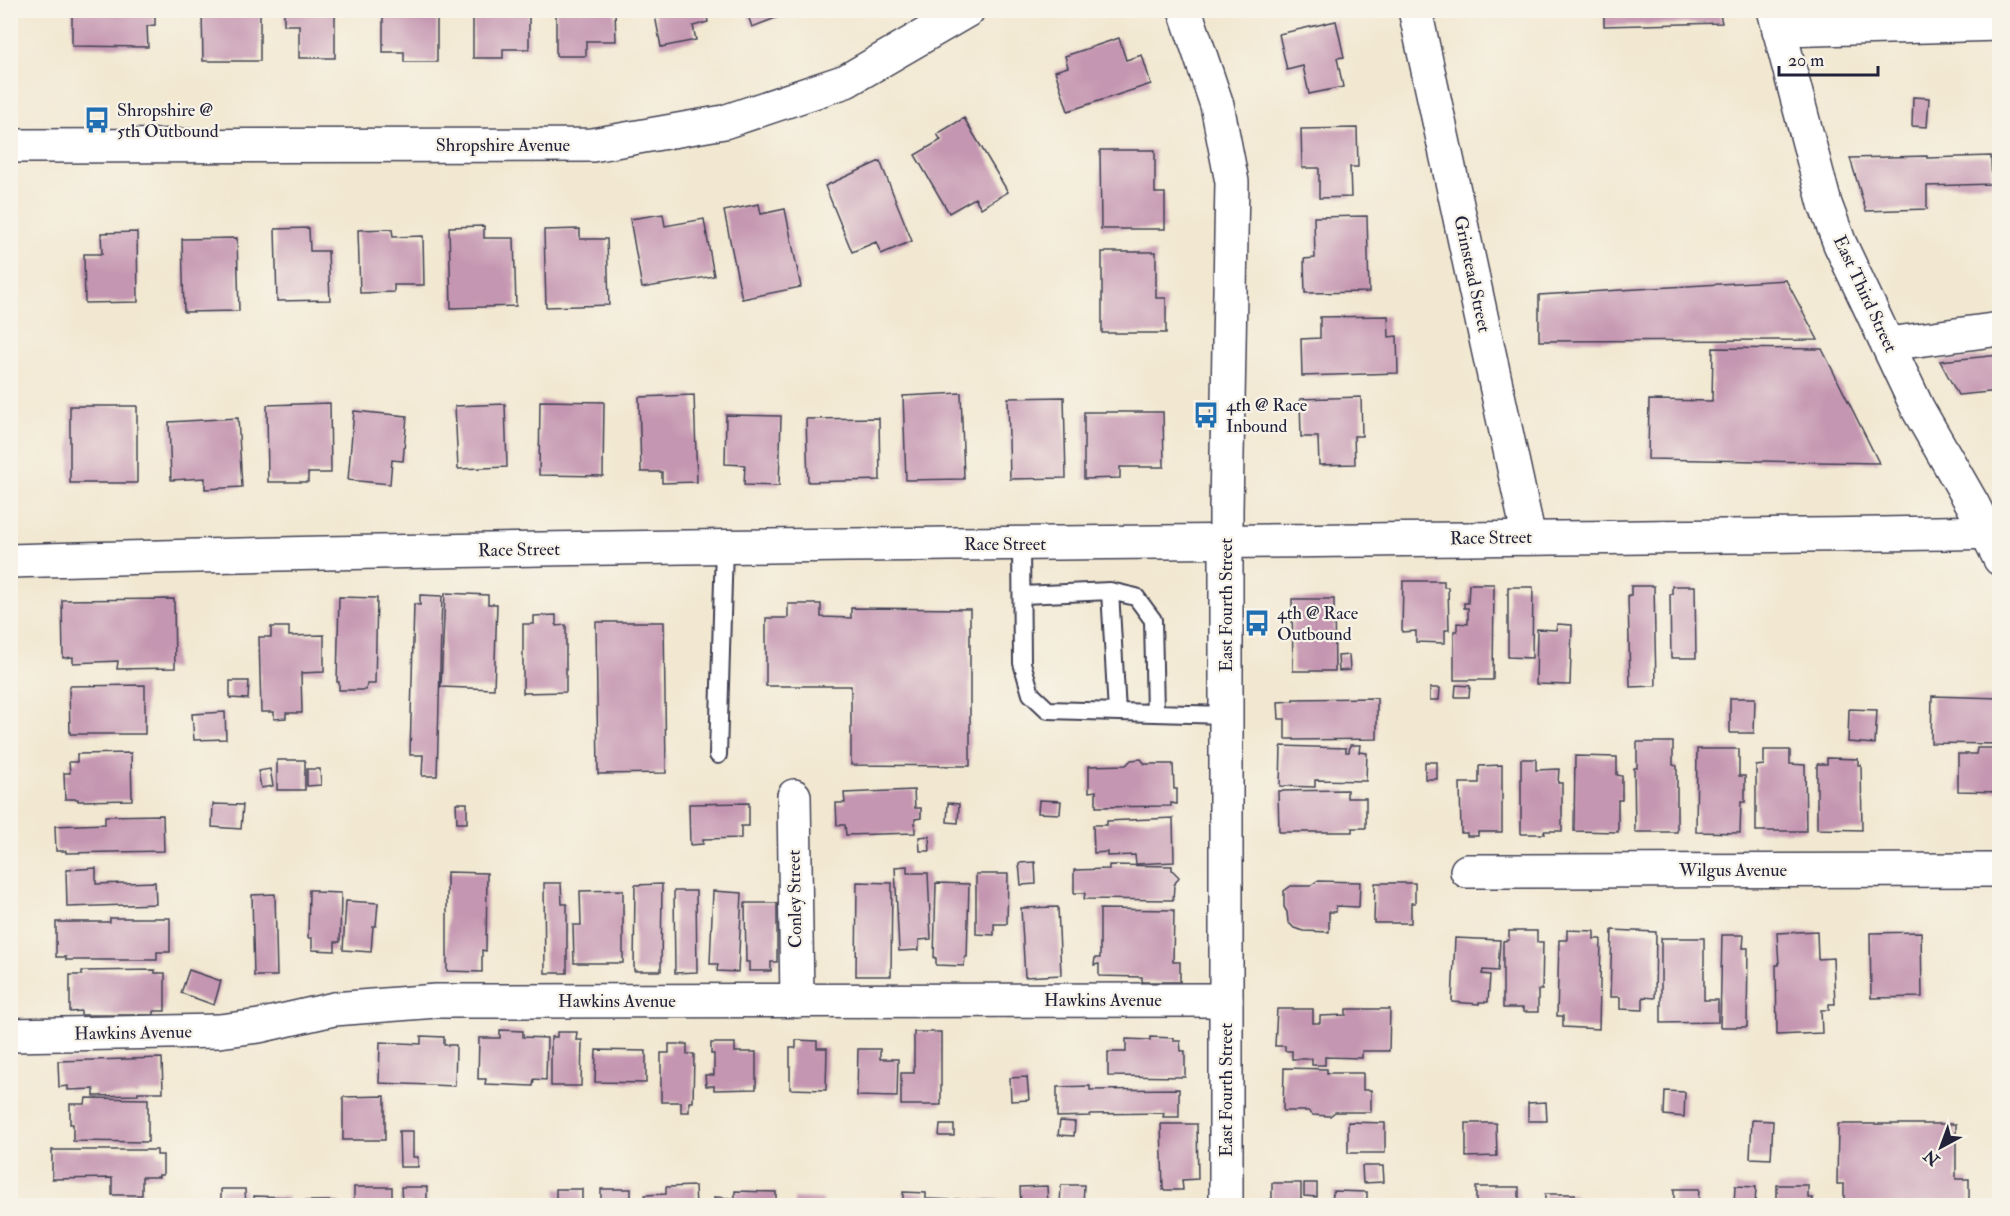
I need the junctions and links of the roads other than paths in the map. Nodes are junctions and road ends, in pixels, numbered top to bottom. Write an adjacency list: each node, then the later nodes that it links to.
1 (968, 10): 6 (street, Shropshire Avenue)
2 (1185, 10): 11 (street, East Fourth Street)
3 (1415, 10): 9 (street, Grinstead Street)
4 (1777, 20): 5 (street); 8 (street, East Third Street)
5 (2000, 24)
6 (10, 146)
7 (2000, 329): 8 (street)
8 (1888, 344): 10 (street, East Third Street)
9 (1529, 538): 10 (street, Race Street); 11 (street, Race Street)
10 (1995, 541)
11 (1226, 542): 12 (street, Race Street); 19 (street, East Fourth Street)
12 (1021, 544): 13 (street, Race Street); 16 (lane)
13 (724, 546): 14 (street, Race Street); 20 (lane)
14 (10, 561)
15 (1110, 591): 16 (lane); 17 (lane); 18 (lane)
16 (1023, 595): 17 (lane)
17 (1117, 712): 18 (lane)
18 (1155, 713): 19 (lane)
19 (1226, 715): 24 (street, East Fourth Street)
20 (718, 755)
21 (794, 796): 25 (street, Conley Street)
22 (2000, 870): 23 (street, Wilgus Avenue)
23 (1467, 871)
24 (1226, 1000): 25 (street, Hawkins Avenue); 27 (street, East Fourth Street)
25 (797, 1001): 26 (street, Hawkins Avenue)
26 (10, 1035)
27 (1226, 1206)

